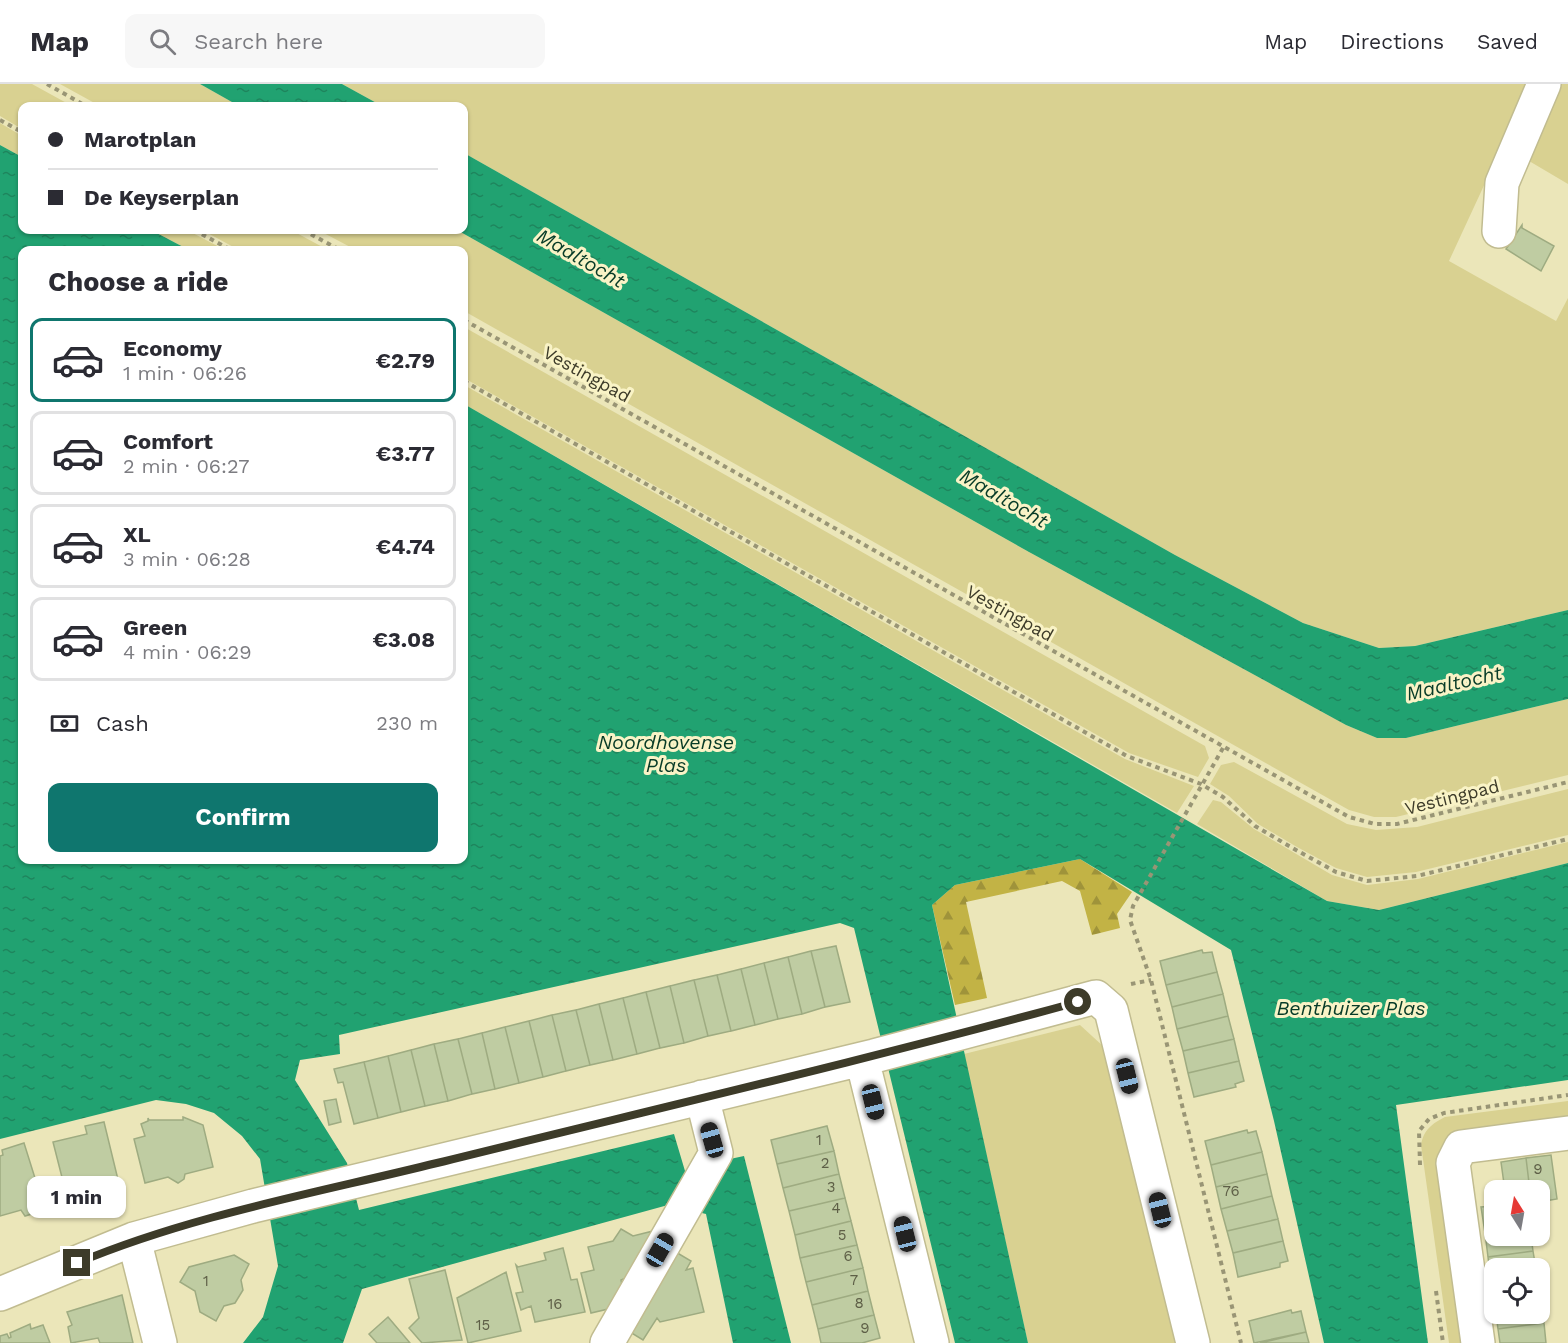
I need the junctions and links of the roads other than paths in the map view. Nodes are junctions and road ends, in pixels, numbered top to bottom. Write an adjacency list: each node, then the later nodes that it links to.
1 (1544, 84): 2 (street)
2 (1499, 231)
3 (868, 1057): 4 (street); 10 (street); 11 (street)
4 (705, 1112): 6 (street); 9 (street)
5 (1568, 1133): 12 (street)
6 (134, 1239): 7 (street); 8 (street)
7 (0, 1294)
8 (160, 1343)
9 (607, 1343)
10 (932, 1343)
11 (1193, 1343)
12 (1478, 1343)

